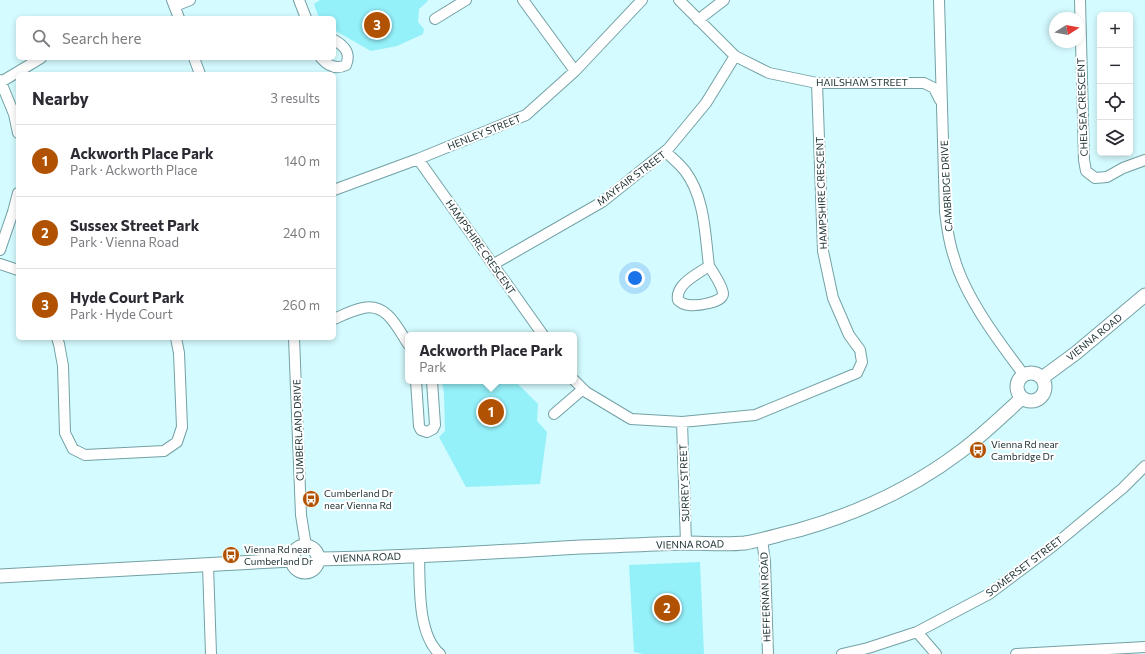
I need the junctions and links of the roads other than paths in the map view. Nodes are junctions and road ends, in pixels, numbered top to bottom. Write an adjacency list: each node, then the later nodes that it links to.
1 (190, 0): 10 (street)
2 (299, 0): 12 (street)
3 (466, 0): 13 (street)
4 (523, 0): 20 (street)
5 (642, 0): 20 (street, HENLEY STREET)
6 (680, 0): 14 (street, HAILSHAM STREET)
7 (724, 0): 14 (street)
8 (939, 0): 26 (street, CAMBRIDGE DRIVE)
9 (1080, 0): 30 (street, CHELSEA CRESCENT)
10 (174, 3): 11 (street)
11 (178, 16)
12 (305, 16)
13 (435, 19)
14 (698, 20): 16 (street, HAILSHAM STREET)
15 (336, 41): 19 (street)
16 (735, 56): 25 (street, HAILSHAM STREET); 28 (street, MAYFAIR STREET)
17 (38, 60): 22 (street)
18 (195, 60): 23 (street)
19 (323, 60)
20 (575, 71): 29 (street, HENLEY STREET)
21 (16, 72): 24 (street)
22 (17, 72)
23 (199, 72)
24 (1, 81): 27 (street)
25 (817, 83): 26 (street, HAILSHAM STREET); 53 (street, HAMPSHIRE CRESCENT)
26 (942, 103): 45 (street, CAMBRIDGE DRIVE)
27 (16, 124)
28 (666, 152): 35 (street, MAYFAIR STREET); 36 (street)
29 (418, 159): 31 (street, HENLEY STREET); 35 (street, HAMPSHIRE CRESCENT)
30 (1145, 160)
31 (336, 189)
32 (16, 201): 33 (street)
33 (0, 250)
34 (0, 264): 37 (street)
35 (494, 264): 40 (street, HAMPSHIRE CRESCENT)
36 (709, 266): 36 (street)
37 (16, 269)
38 (1145, 295): 46 (main road, VIENNA ROAD)
39 (336, 318): 41 (street)
40 (541, 332)
41 (405, 339)
42 (57, 340): 43 (street)
43 (177, 340)
44 (294, 340): 57 (street, CUMBERLAND DRIVE)
45 (1024, 375): 46 (main road); 51 (main road)
46 (1042, 378): 51 (main road)
47 (577, 383): 50 (street, HAMPSHIRE CRESCENT)
48 (416, 384): 49 (street)
49 (432, 384)
50 (583, 389): 52 (street); 53 (street, HAMPSHIRE CRESCENT)
51 (1022, 398): 55 (main road, VIENNA ROAD)
52 (554, 414)
53 (682, 422): 56 (street, SURREY STREET)
54 (1145, 466): 63 (street, SOMERSET STREET)
55 (762, 539): 56 (main road, VIENNA ROAD); 67 (street, HEFFERNAN ROAD)
56 (686, 543): 58 (main road, VIENNA ROAD)
57 (306, 546): 59 (main road); 60 (main road)
58 (419, 555): 59 (main road, VIENNA ROAD); 65 (street)
59 (318, 559): 60 (main road)
60 (292, 560): 61 (main road)
61 (208, 565): 62 (main road); 66 (street)
62 (0, 576)
63 (917, 632): 68 (street, SOMERSET STREET); 69 (street)
64 (1145, 647): 70 (street)
65 (435, 653)
66 (211, 654)
67 (768, 654)
68 (842, 654)
69 (936, 654)
70 (1016, 654)

